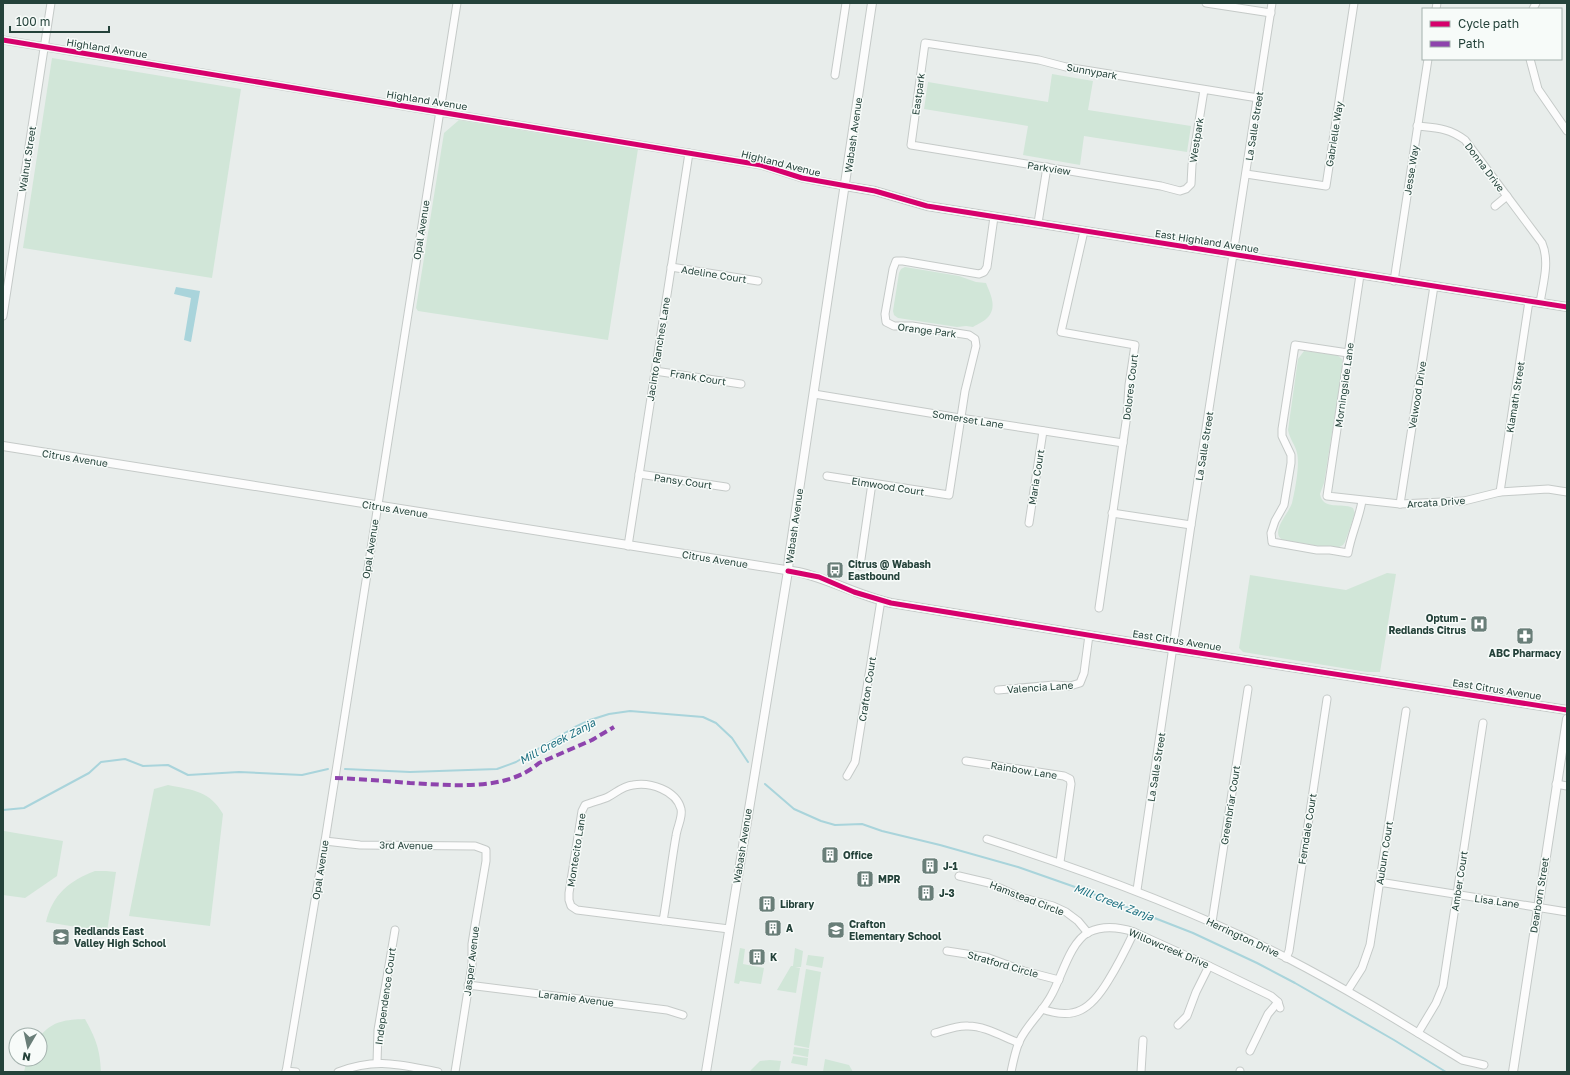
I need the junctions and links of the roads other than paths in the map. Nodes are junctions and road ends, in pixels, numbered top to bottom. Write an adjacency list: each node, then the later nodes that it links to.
1 (51, 3): 11 (street, Walnut Street)
2 (457, 3): 17 (street, Opal Avenue)
3 (846, 3): 14 (street)
4 (872, 3): 24 (street, Wabash Avenue)
5 (1206, 3): 8 (street)
6 (1272, 3): 8 (street, La Salle Street)
7 (1354, 3): 23 (street, Gabrielle Way)
8 (1271, 14): 16 (street, La Salle Street)
9 (3, 40): 11 (street, Highland Avenue)
10 (925, 43): 15 (street, Sunnypark); 20 (street, Eastpark)
11 (44, 47): 17 (street, Highland Avenue); 40 (street, Walnut Street)
12 (1428, 60): 18 (street, Jesse Way)
13 (1530, 60): 19 (street)
14 (835, 75)
15 (1204, 90): 16 (street, Sunnypark); 25 (street, Westpark)
16 (1258, 98): 23 (street, La Salle Street)
17 (440, 111): 21 (street, Highland Avenue); 58 (street, Opal Avenue)
18 (1417, 126): 26 (street, Donna Drive); 35 (street, Jesse Way)
19 (1567, 131)
20 (911, 145): 22 (street, Parkview)
21 (689, 153): 24 (street, Highland Avenue); 32 (street, Jacinto Ranches Lane)
22 (1047, 167): 25 (street, Parkview); 29 (street)
23 (1246, 174): 31 (street, La Salle Street)
24 (845, 186): 28 (street, East Highland Avenue); 44 (street, Wabash Avenue)
25 (1186, 189)
26 (1507, 196): 27 (street, Donna Drive); 38 (street, Donna Drive)
27 (1495, 206)
28 (994, 217): 29 (street, East Highland Avenue); 45 (street, Orange Park)
29 (1038, 223): 30 (street, East Highland Avenue)
30 (1084, 231): 31 (street, East Highland Avenue); 47 (street, Dolores Court)
31 (1234, 255): 33 (street, East Highland Avenue); 61 (street, La Salle Street)
32 (671, 268): 34 (street, Adeline Court); 42 (street, Jacinto Ranches Lane)
33 (1360, 275): 35 (street, East Highland Avenue); 41 (street, Morningside Lane)
34 (758, 281)
35 (1394, 281): 36 (street, East Highland Avenue)
36 (1434, 286): 37 (street, East Highland Avenue); 57 (street, Velwood Drive)
37 (1529, 301): 38 (street, East Highland Avenue); 53 (street, Klamath Street)
38 (1540, 303): 39 (street, East Highland Avenue)
39 (1567, 307)
40 (3, 316)
41 (1348, 353): 55 (street, Morningside Lane); 56 (street)
42 (655, 371): 43 (street, Frank Court); 49 (street, Jacinto Ranches Lane)
43 (741, 384)
44 (814, 394): 45 (street, Somerset Lane); 64 (street, Wabash Avenue)
45 (960, 418): 46 (street, Somerset Lane); 51 (street, Elmwood Court)
46 (1043, 431): 47 (street, Somerset Lane); 60 (street, Maria Court)
47 (1123, 443): 59 (street, Dolores Court)
48 (3, 446): 58 (street, Citrus Avenue)
49 (639, 474): 52 (street, Pansy Court); 62 (street, Jacinto Ranches Lane)
50 (826, 476): 51 (street, Elmwood Court)
51 (872, 483): 63 (street)
52 (726, 487)
53 (1500, 492): 54 (street, Arcata Drive); 57 (street, Arcata Drive)
54 (1567, 492)
55 (1327, 496): 56 (street, Arcata Drive)
56 (1362, 501): 57 (street, Arcata Drive)
57 (1400, 504)
58 (377, 506): 62 (street, Citrus Avenue); 81 (street, Opal Avenue)
59 (1112, 513): 61 (street); 66 (street, Dolores Court)
60 (1029, 523)
61 (1191, 525): 68 (street, La Salle Street)
62 (628, 546): 64 (street, Citrus Avenue)
63 (860, 566)
64 (788, 571): 65 (street, East Citrus Avenue); 92 (street, Wabash Avenue)
65 (881, 600): 67 (street, East Citrus Avenue); 77 (street, Crafton Court)
66 (1099, 608)
67 (1089, 635): 68 (street, East Citrus Avenue); 70 (street, Valencia Lane)
68 (1173, 648): 72 (street, East Citrus Avenue); 86 (street, La Salle Street)
69 (1248, 689): 91 (street, Greenbriar Court)
70 (998, 690)
71 (1327, 699): 97 (street, Ferndale Court)
72 (1567, 710)
73 (1406, 711): 85 (street, Auburn Court)
74 (1567, 719): 78 (street, Dearborn Street)
75 (1483, 723): 87 (street, Amber Court)
76 (966, 761): 83 (street, Rainbow Lane)
77 (847, 776)
78 (1556, 784): 79 (street); 88 (street, Dearborn Street)
79 (1567, 786)
80 (987, 839): 83 (street, Herrington Drive)
81 (325, 841): 82 (street, 3rd Avenue); 112 (street, Opal Avenue)
82 (486, 850): 100 (street, Jasper Avenue)
83 (1060, 862): 86 (street, Herrington Drive)
84 (959, 876): 95 (street, Hamstead Circle)
85 (1379, 882): 87 (street, Lisa Lane); 101 (street, Auburn Court)
86 (1137, 890): 91 (street, Herrington Drive)
87 (1456, 895): 88 (street, Lisa Lane); 106 (street, Amber Court)
88 (1538, 907): 89 (street, Lisa Lane); 120 (street, Dearborn Street)
89 (1567, 912)
90 (663, 921): 90 (street, Montecito Lane); 92 (street, Montecito Lane)
91 (1212, 922): 97 (street, Herrington Drive)
92 (729, 929): 117 (street, Wabash Avenue)
93 (395, 930): 110 (street, Independence Court)
94 (1134, 932): 95 (street, Willowcreek Drive); 98 (street, Willowcreek Drive); 102 (street)
95 (1088, 933): 99 (street, Willowcreek Drive)
96 (947, 951): 99 (street, Stratford Circle)
97 (1286, 958): 101 (street, Herrington Drive)
98 (1210, 966): 104 (street); 109 (street, Willowcreek Drive)
99 (1059, 980): 102 (street, Willowcreek Drive)
100 (468, 985): 103 (street, Laramie Avenue); 116 (street, Jasper Avenue)
101 (1348, 990): 106 (street, Herrington Drive)
102 (1042, 1009): 108 (street, Willowcreek Drive)
103 (683, 1015)
104 (1178, 1025)
105 (935, 1033): 108 (street)
106 (1418, 1033): 111 (street, Herrington Drive)
107 (1143, 1040): 119 (street)
108 (1019, 1043): 118 (street, Willowcreek Drive)
109 (1250, 1051)
110 (377, 1063): 114 (street); 115 (street)
111 (1484, 1065)
112 (286, 1071): 113 (street)
113 (296, 1072)
114 (338, 1072)
115 (438, 1072)
116 (454, 1072)
117 (706, 1072)
118 (1011, 1072)
119 (1141, 1072)
120 (1513, 1072)

